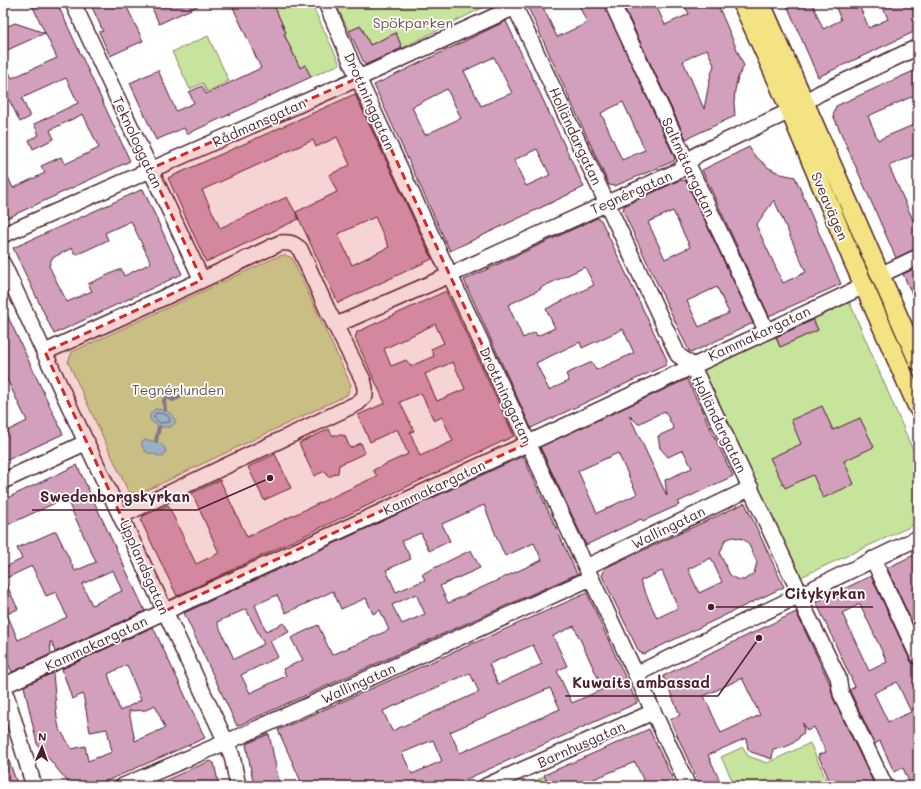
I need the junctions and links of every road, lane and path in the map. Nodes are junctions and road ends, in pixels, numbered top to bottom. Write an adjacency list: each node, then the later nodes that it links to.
1 (73, 3): 11 (street, Teknologgatan)
2 (326, 3): 8 (street, Drottninggatan)
3 (612, 3): 10 (street, Saltmätargatan)
4 (742, 3): 9 (main road, Sveavägen)
5 (761, 3): 9 (main road, Sveavägen)
6 (515, 5): 8 (street, Rådmansgatan); 12 (street, Holländargatan)
7 (918, 47): 9 (street, Tegnérgatan)
8 (358, 78): 11 (street, Rådmansgatan); 16 (street, Drottninggatan)
9 (797, 107): 10 (street, Tegnérgatan); 17 (main road, Sveavägen); 19 (main road, Sveavägen)
10 (688, 164): 12 (street, Tegnérgatan); 21 (street, Saltmätargatan)
11 (150, 169): 13 (street, Rådmansgatan); 18 (street, Teknologgatan)
12 (607, 203): 16 (street, Tegnérgatan); 24 (street, Holländargatan)
13 (3, 235)
14 (918, 258): 17 (street)
15 (3, 264): 22 (street, Upplandsgatan)
16 (450, 275): 20 (street, Tegnérgatan); 27 (street, Drottninggatan)
17 (880, 275): 23 (main road, Sveavägen)
18 (202, 280): 20 (street); 22 (street)
19 (864, 286): 21 (street, Kammakargatan); 25 (main road, Sveavägen)
20 (336, 325): 30 (street)
21 (766, 330): 24 (street, Kammakargatan)
22 (45, 352): 26 (street, Upplandsgatan)
23 (918, 361)
24 (692, 365): 27 (street, Kammakargatan); 29 (street, Holländargatan)
25 (918, 408)
26 (87, 442): 28 (street); 30 (street, Upplandsgatan)
27 (521, 446): 33 (street, Drottninggatan); 35 (street, Kammakargatan)
28 (3, 482)
29 (751, 488): 33 (street, Wallingatan); 34 (street, Holländargatan)
30 (121, 516): 35 (street, Upplandsgatan)
31 (918, 538): 32 (street)
32 (873, 560): 34 (street); 36 (street)
33 (589, 573): 37 (street, Drottninggatan); 41 (street, Wallingatan)
34 (799, 595): 37 (street); 47 (street, Holländargatan)
35 (165, 611): 38 (street, Kammakargatan); 41 (street, Upplandsgatan)
36 (918, 656)
37 (636, 674): 40 (street, Drottninggatan)
38 (3, 686)
39 (3, 690): 42 (street)
40 (653, 712): 45 (street, Barnhusgatan); 46 (street, Drottninggatan)
41 (226, 742): 43 (street, Wallingatan); 44 (street, Upplandsgatan)
42 (34, 786)
43 (123, 786)
44 (238, 786)
45 (486, 786)
46 (688, 786)
47 (885, 786)

